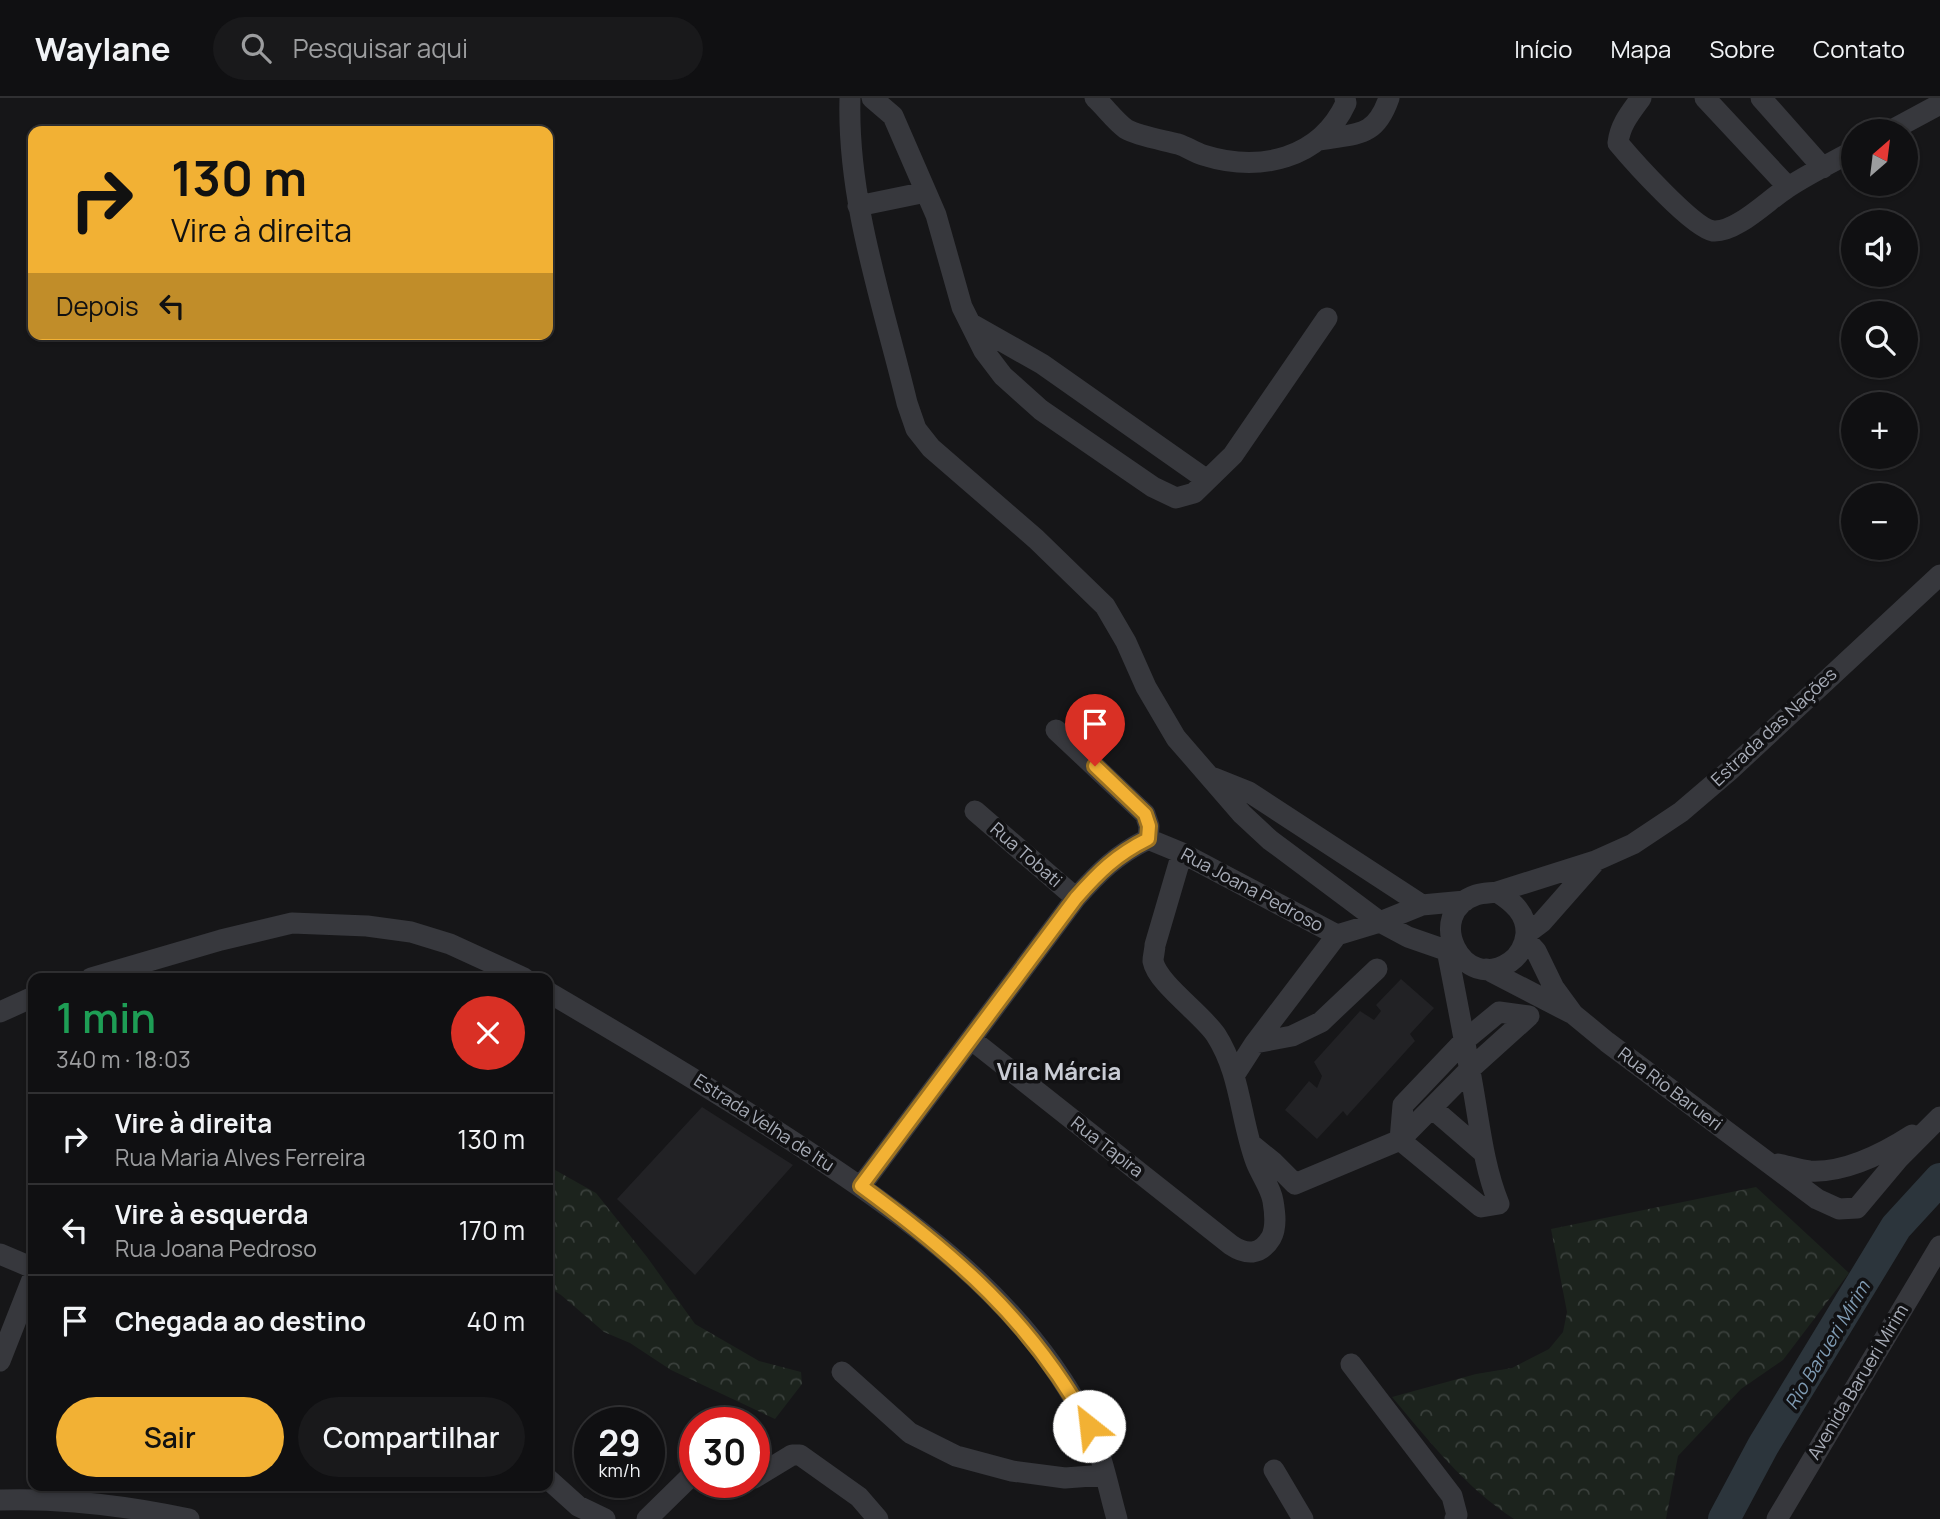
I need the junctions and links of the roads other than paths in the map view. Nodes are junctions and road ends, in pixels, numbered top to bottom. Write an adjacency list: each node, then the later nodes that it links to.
1 (850, 98): 16 (street)
2 (872, 98): 15 (street)
3 (1095, 98): 11 (street)
4 (1345, 98): 11 (street)
5 (1389, 98): 11 (street)
6 (1641, 98): 14 (street)
7 (1705, 98): 14 (street)
8 (1767, 100): 13 (street)
9 (1940, 104): 10 (street)
10 (1912, 119)
11 (1321, 140)
12 (1841, 158): 13 (street)
13 (1823, 168): 14 (street)
14 (1788, 187)
15 (926, 192): 16 (street); 18 (street)
16 (858, 206): 22 (street)
17 (1327, 318): 19 (street)
18 (970, 323): 19 (street); 19 (street)
19 (1207, 480)
20 (1940, 575): 26 (street, Estrada das Nações)
21 (1056, 730): 24 (street)
22 (1209, 776): 30 (street); 31 (street)
23 (975, 811): 28 (street, Rua Tobati)
24 (1148, 839): 25 (street, Rua Joana Pedroso); 28 (street)
25 (1182, 853): 32 (street, Rua Joana Pedroso); 47 (street)
26 (1595, 861): 27 (street, Estrada das Nações); 33 (street, Estrada das Nações)
27 (1497, 892): 29 (street); 33 (street)
28 (1076, 898): 43 (street)
29 (1465, 901): 30 (street); 34 (street)
30 (1423, 905): 31 (street)
31 (1380, 922): 32 (street); 34 (street)
32 (1337, 935): 45 (street)
33 (1526, 937): 36 (street); 42 (street, Rua Rio Barueri)
34 (1452, 952): 36 (street); 44 (street)
35 (1377, 969): 45 (street)
36 (1486, 969): 42 (street, Rua Rio Barueri)
37 (108, 973): 38 (street)
38 (513, 973)
39 (553, 995): 54 (street, Estrada Velha de Itu)
40 (28, 999): 41 (street)
41 (0, 1012)
42 (1573, 1014): 53 (street, Rua Rio Barueri)
43 (972, 1040): 51 (street, Rua Tapira); 54 (street)
44 (1464, 1041): 46 (street); 46 (street); 50 (street)
45 (1255, 1043): 47 (street)
46 (1470, 1070): 48 (street); 52 (street)
47 (1235, 1074): 51 (street)
48 (1432, 1108): 50 (street); 52 (street)
49 (1940, 1116): 53 (street); 53 (street)
50 (1400, 1140): 51 (street); 52 (street)
51 (1252, 1145)
52 (1485, 1153)
53 (1769, 1162)
54 (861, 1186): 64 (street, Estrada Velha de Itu)
55 (1940, 1246): 75 (street, Avenida Barueri Mirim)
56 (0, 1254): 57 (street)
57 (28, 1266)
58 (28, 1290): 59 (street)
59 (0, 1361)
60 (1352, 1364): 74 (street)
61 (842, 1372): 64 (street)
62 (770, 1468): 71 (street)
63 (1274, 1470): 73 (street)
64 (1105, 1475): 72 (street, Estrada Velha de Itu)
65 (553, 1484): 69 (street)
66 (679, 1488): 70 (street)
67 (0, 1500): 68 (street)
68 (189, 1519)
69 (605, 1519)
70 (647, 1519)
71 (878, 1519)
72 (1117, 1519)
73 (1303, 1519)
74 (1455, 1519)
75 (1777, 1519)

